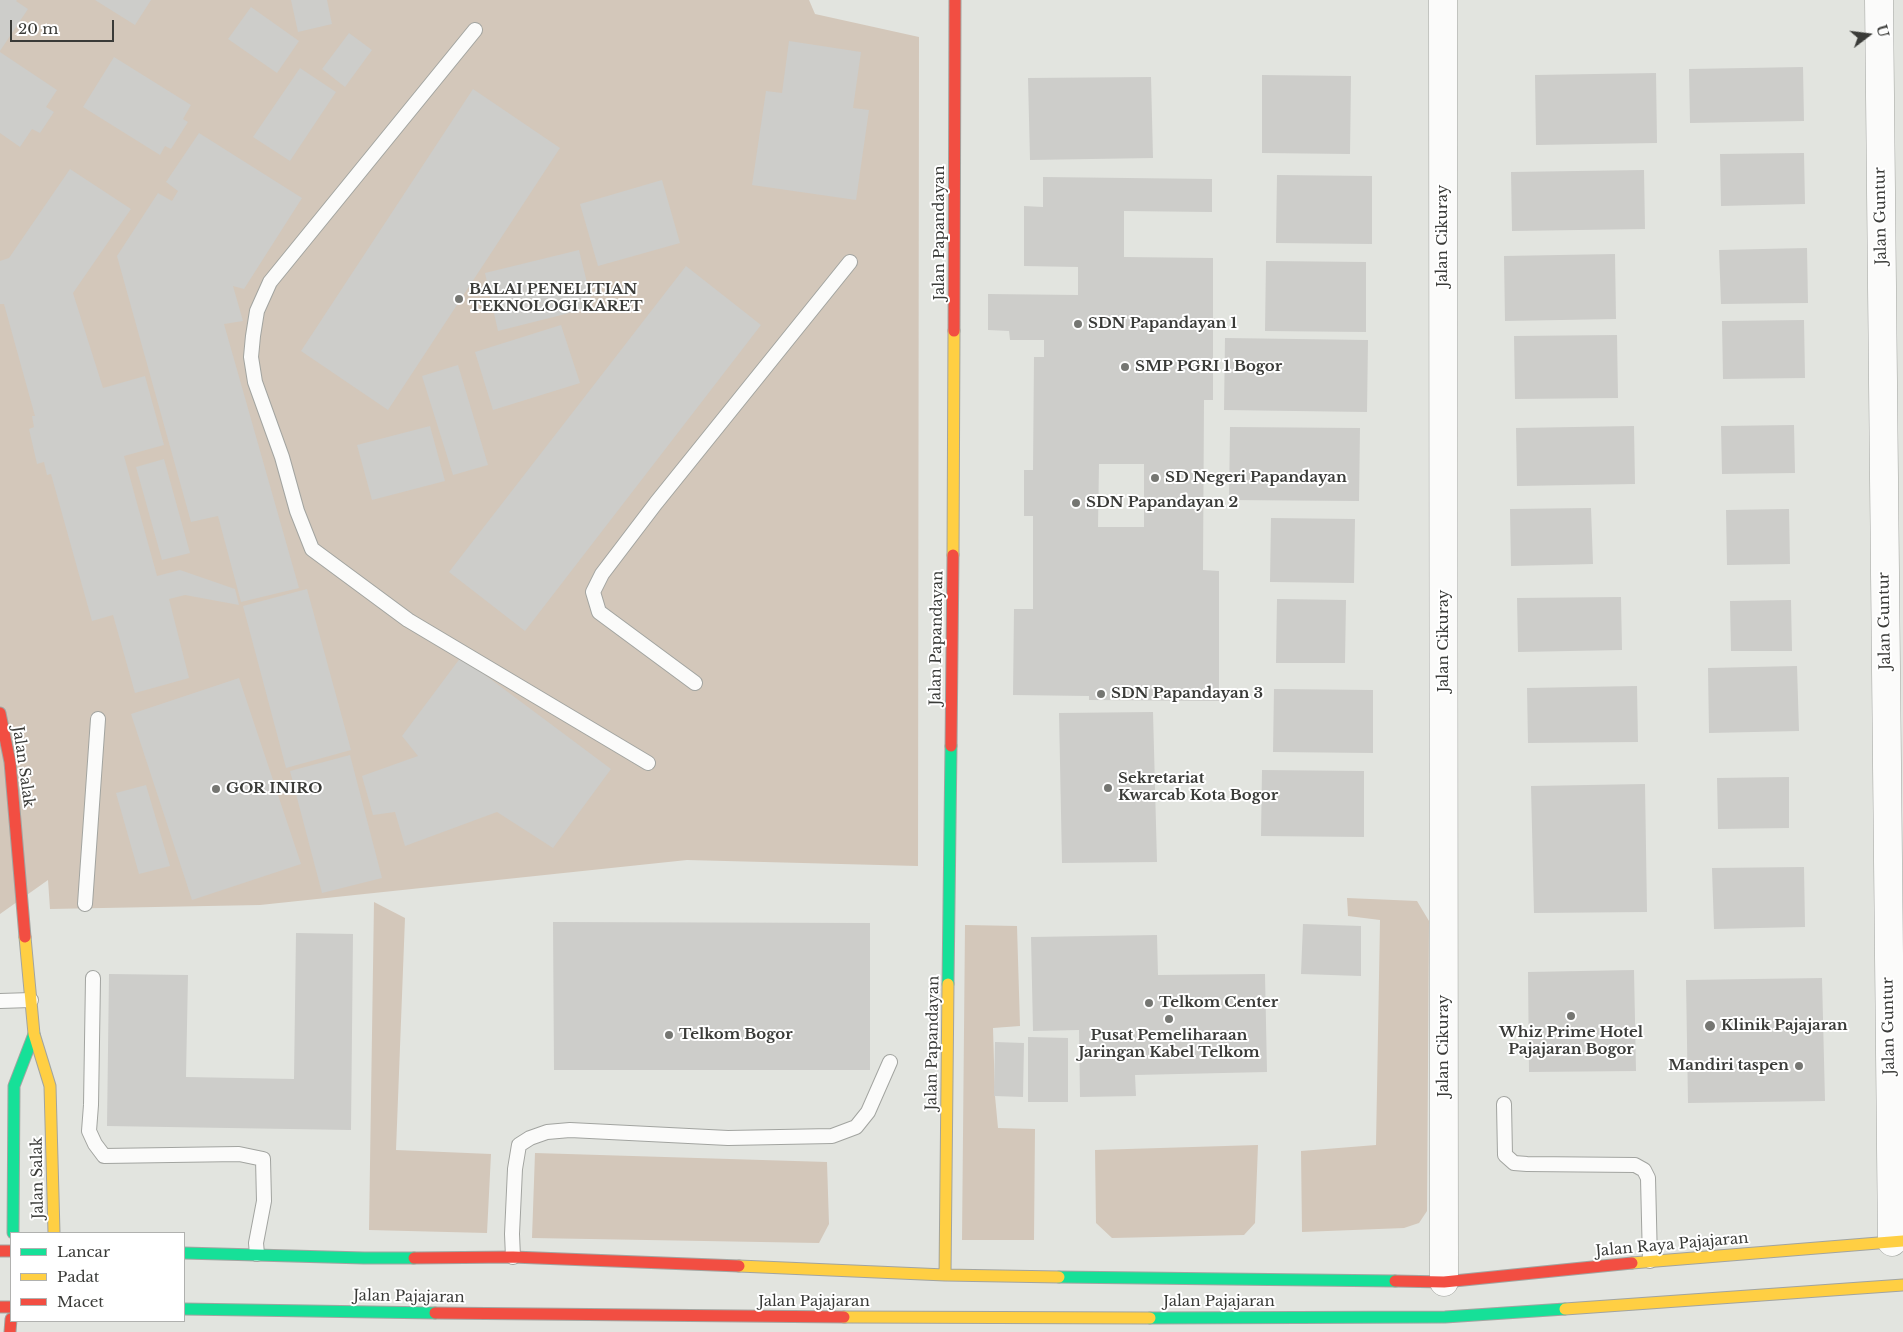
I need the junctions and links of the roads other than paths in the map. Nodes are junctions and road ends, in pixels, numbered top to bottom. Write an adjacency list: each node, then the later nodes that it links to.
1 (955, 0): 24 (main road, Jalan Papandayan)
2 (1443, 0): 26 (street, Jalan Cikuray)
3 (1879, 0): 19 (street, Jalan Guntur)
4 (475, 30): 9 (lane)
5 (850, 262): 6 (lane)
6 (695, 683)
7 (0, 713): 12 (main road, Jalan Salak)
8 (98, 718): 10 (lane)
9 (648, 763)
10 (85, 904)
11 (93, 978): 21 (lane)
12 (31, 1000): 13 (lane); 14 (main road, Jalan Salak)
13 (0, 1001)
14 (34, 1034): 17 (main road, Jalan Salak); 18 (main road, Jalan Salak)
15 (890, 1062): 22 (lane)
16 (1504, 1104): 23 (lane)
17 (13, 1232)
18 (54, 1232)
19 (1898, 1242): 23 (main road, Jalan Raya Pajajaran)
20 (185, 1253): 21 (main road, Jalan Pajajaran)
21 (257, 1254): 22 (main road, Jalan Pajajaran)
22 (513, 1258): 24 (main road, Jalan Pajajaran)
23 (1650, 1261): 26 (main road, Jalan Raya Pajajaran)
24 (945, 1275): 26 (main road, Jalan Pajajaran)
25 (1903, 1284): 26 (main road)
26 (1444, 1299): 28 (main road, Jalan Pajajaran)
27 (185, 1309): 28 (main road, Jalan Pajajaran)
28 (1006, 1325)

